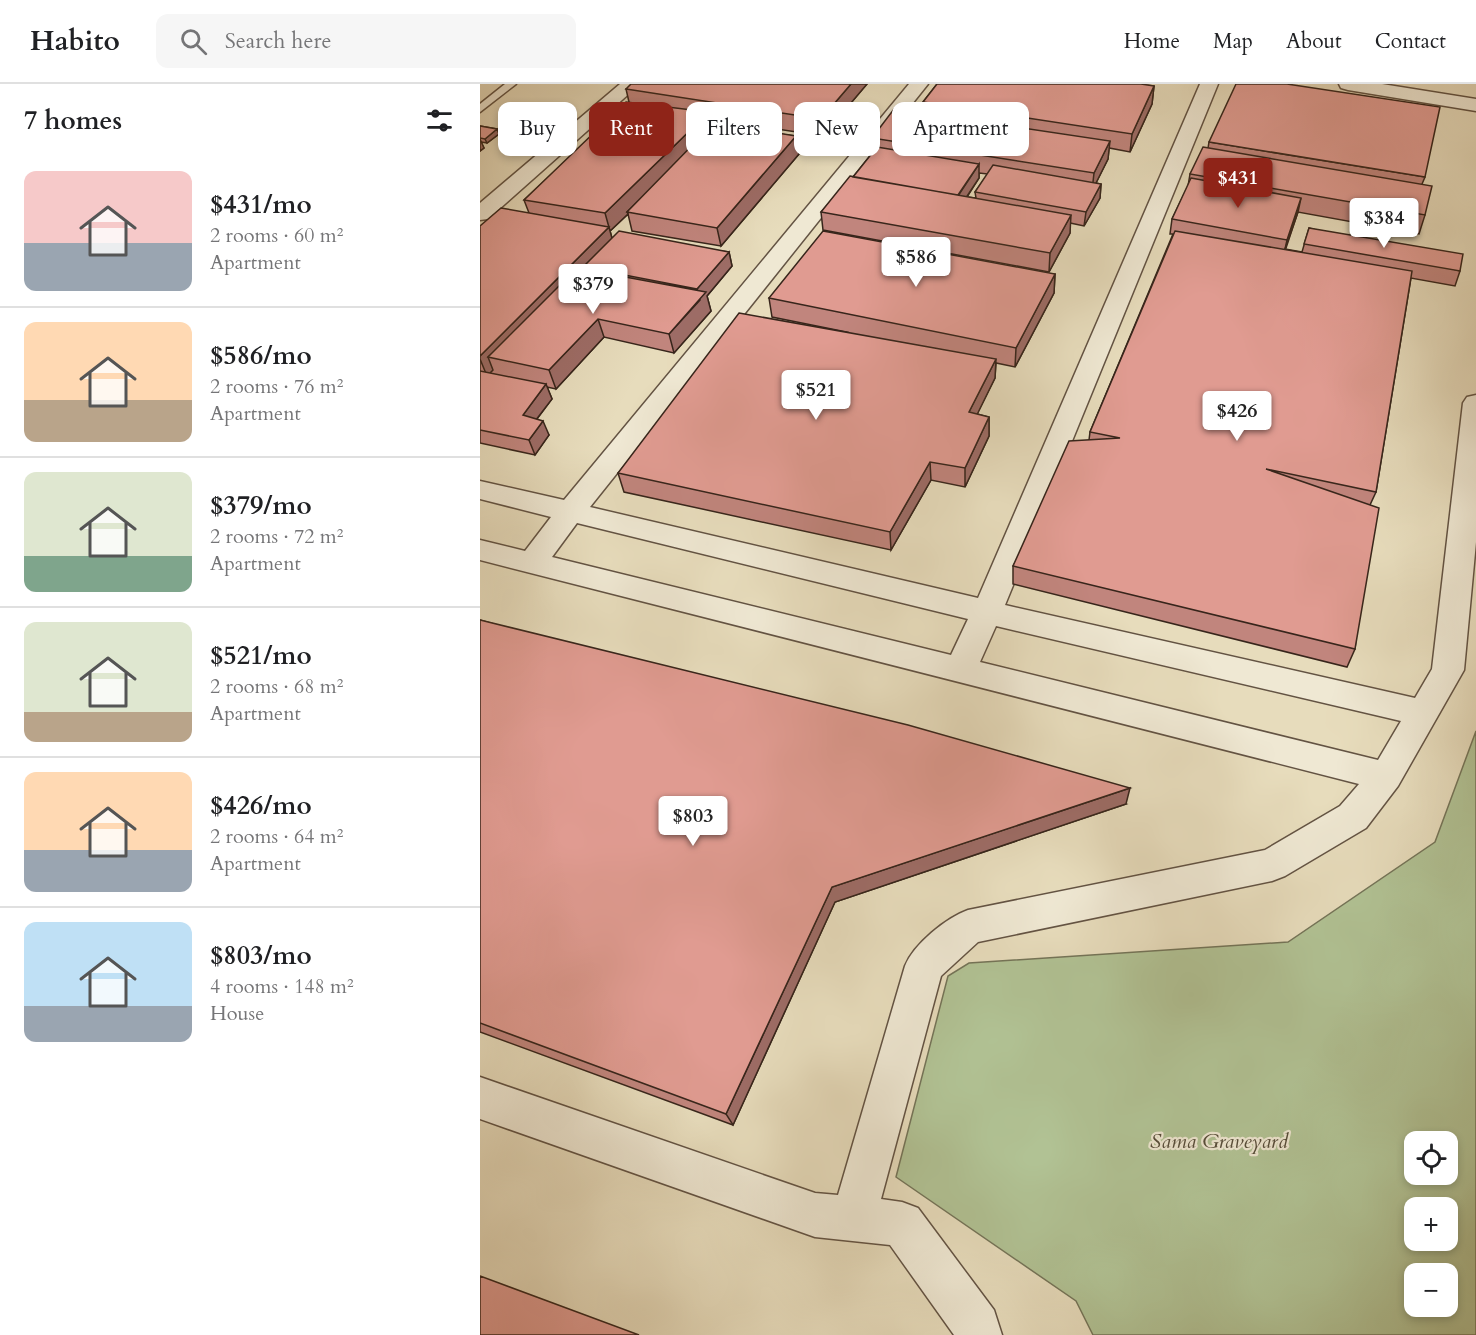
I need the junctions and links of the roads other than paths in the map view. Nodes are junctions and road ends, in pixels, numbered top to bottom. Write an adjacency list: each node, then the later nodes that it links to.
1 (511, 84): 7 (lane)
2 (631, 84): 8 (street)
3 (919, 84): 11 (street)
4 (1209, 84): 14 (street)
5 (1347, 84): 6 (street)
6 (1476, 105)
7 (480, 109)
8 (480, 214)
9 (1476, 403): 16 (street)
10 (480, 490): 11 (street)
11 (570, 512): 13 (street); 14 (street)
12 (480, 550): 13 (street)
13 (532, 563): 15 (street)
14 (987, 612): 15 (street); 16 (street)
15 (960, 670): 17 (street)
16 (1424, 713): 17 (street)
17 (1386, 776): 19 (street)
18 (480, 1098): 19 (street)
19 (853, 1219): 20 (street)
20 (978, 1335)

